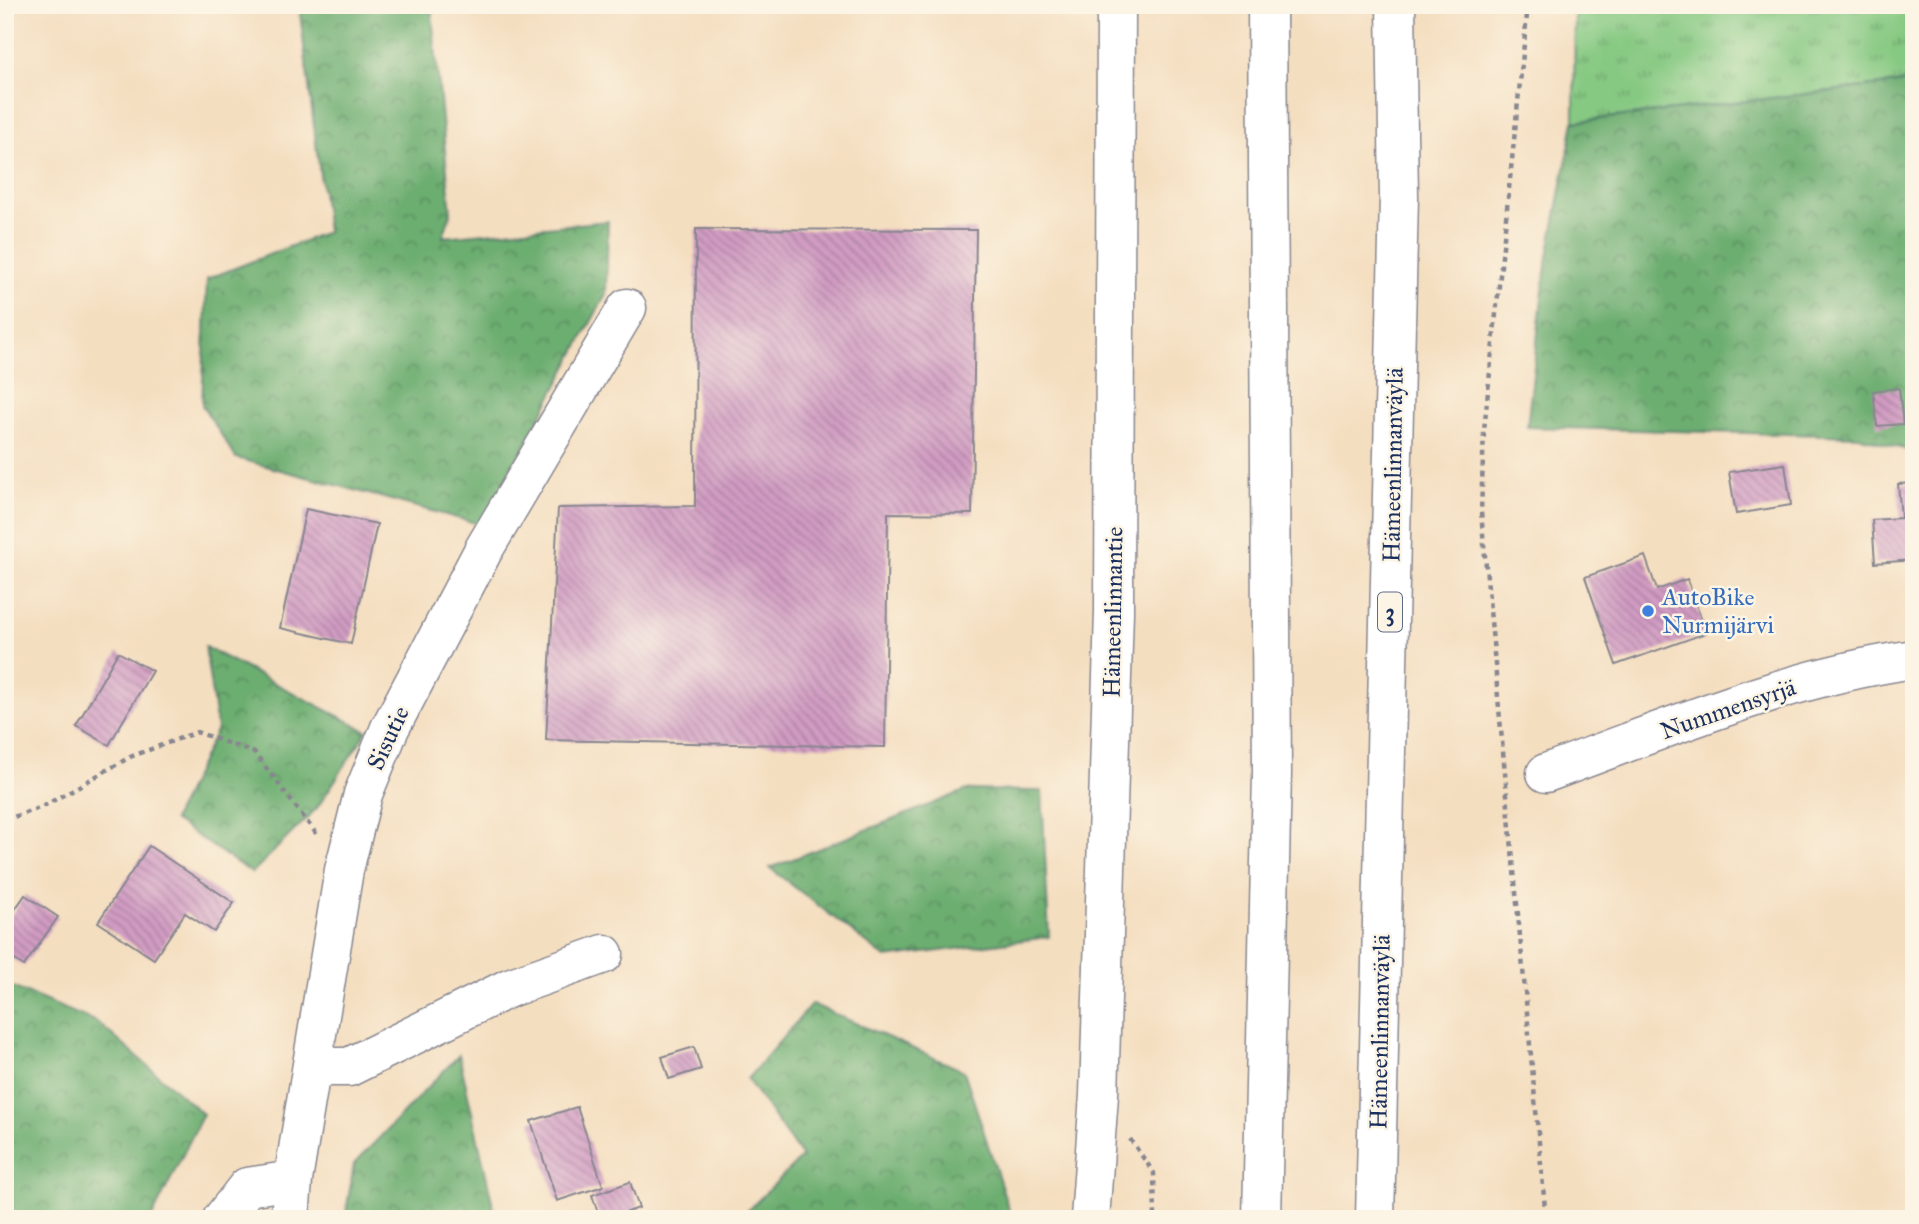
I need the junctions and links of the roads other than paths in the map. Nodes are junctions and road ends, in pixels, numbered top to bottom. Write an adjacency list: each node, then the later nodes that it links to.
1 (1116, 5): 12 (main road, Hämeenlinnantie)
2 (1267, 5): 13 (main road)
3 (1396, 5): 14 (main road, Hämeenlinnanväylä / 3)
4 (626, 308): 8 (main road, Sisutie)
5 (1914, 659): 6 (main road, Nummensyrjä)
6 (1546, 773)
7 (604, 954): 8 (main road)
8 (312, 1066): 9 (main road, Sisutie)
9 (293, 1180): 10 (main road); 11 (main road, Sisutie)
10 (222, 1219)
11 (290, 1219)
12 (1090, 1219)
13 (1262, 1219)
14 (1376, 1219)

